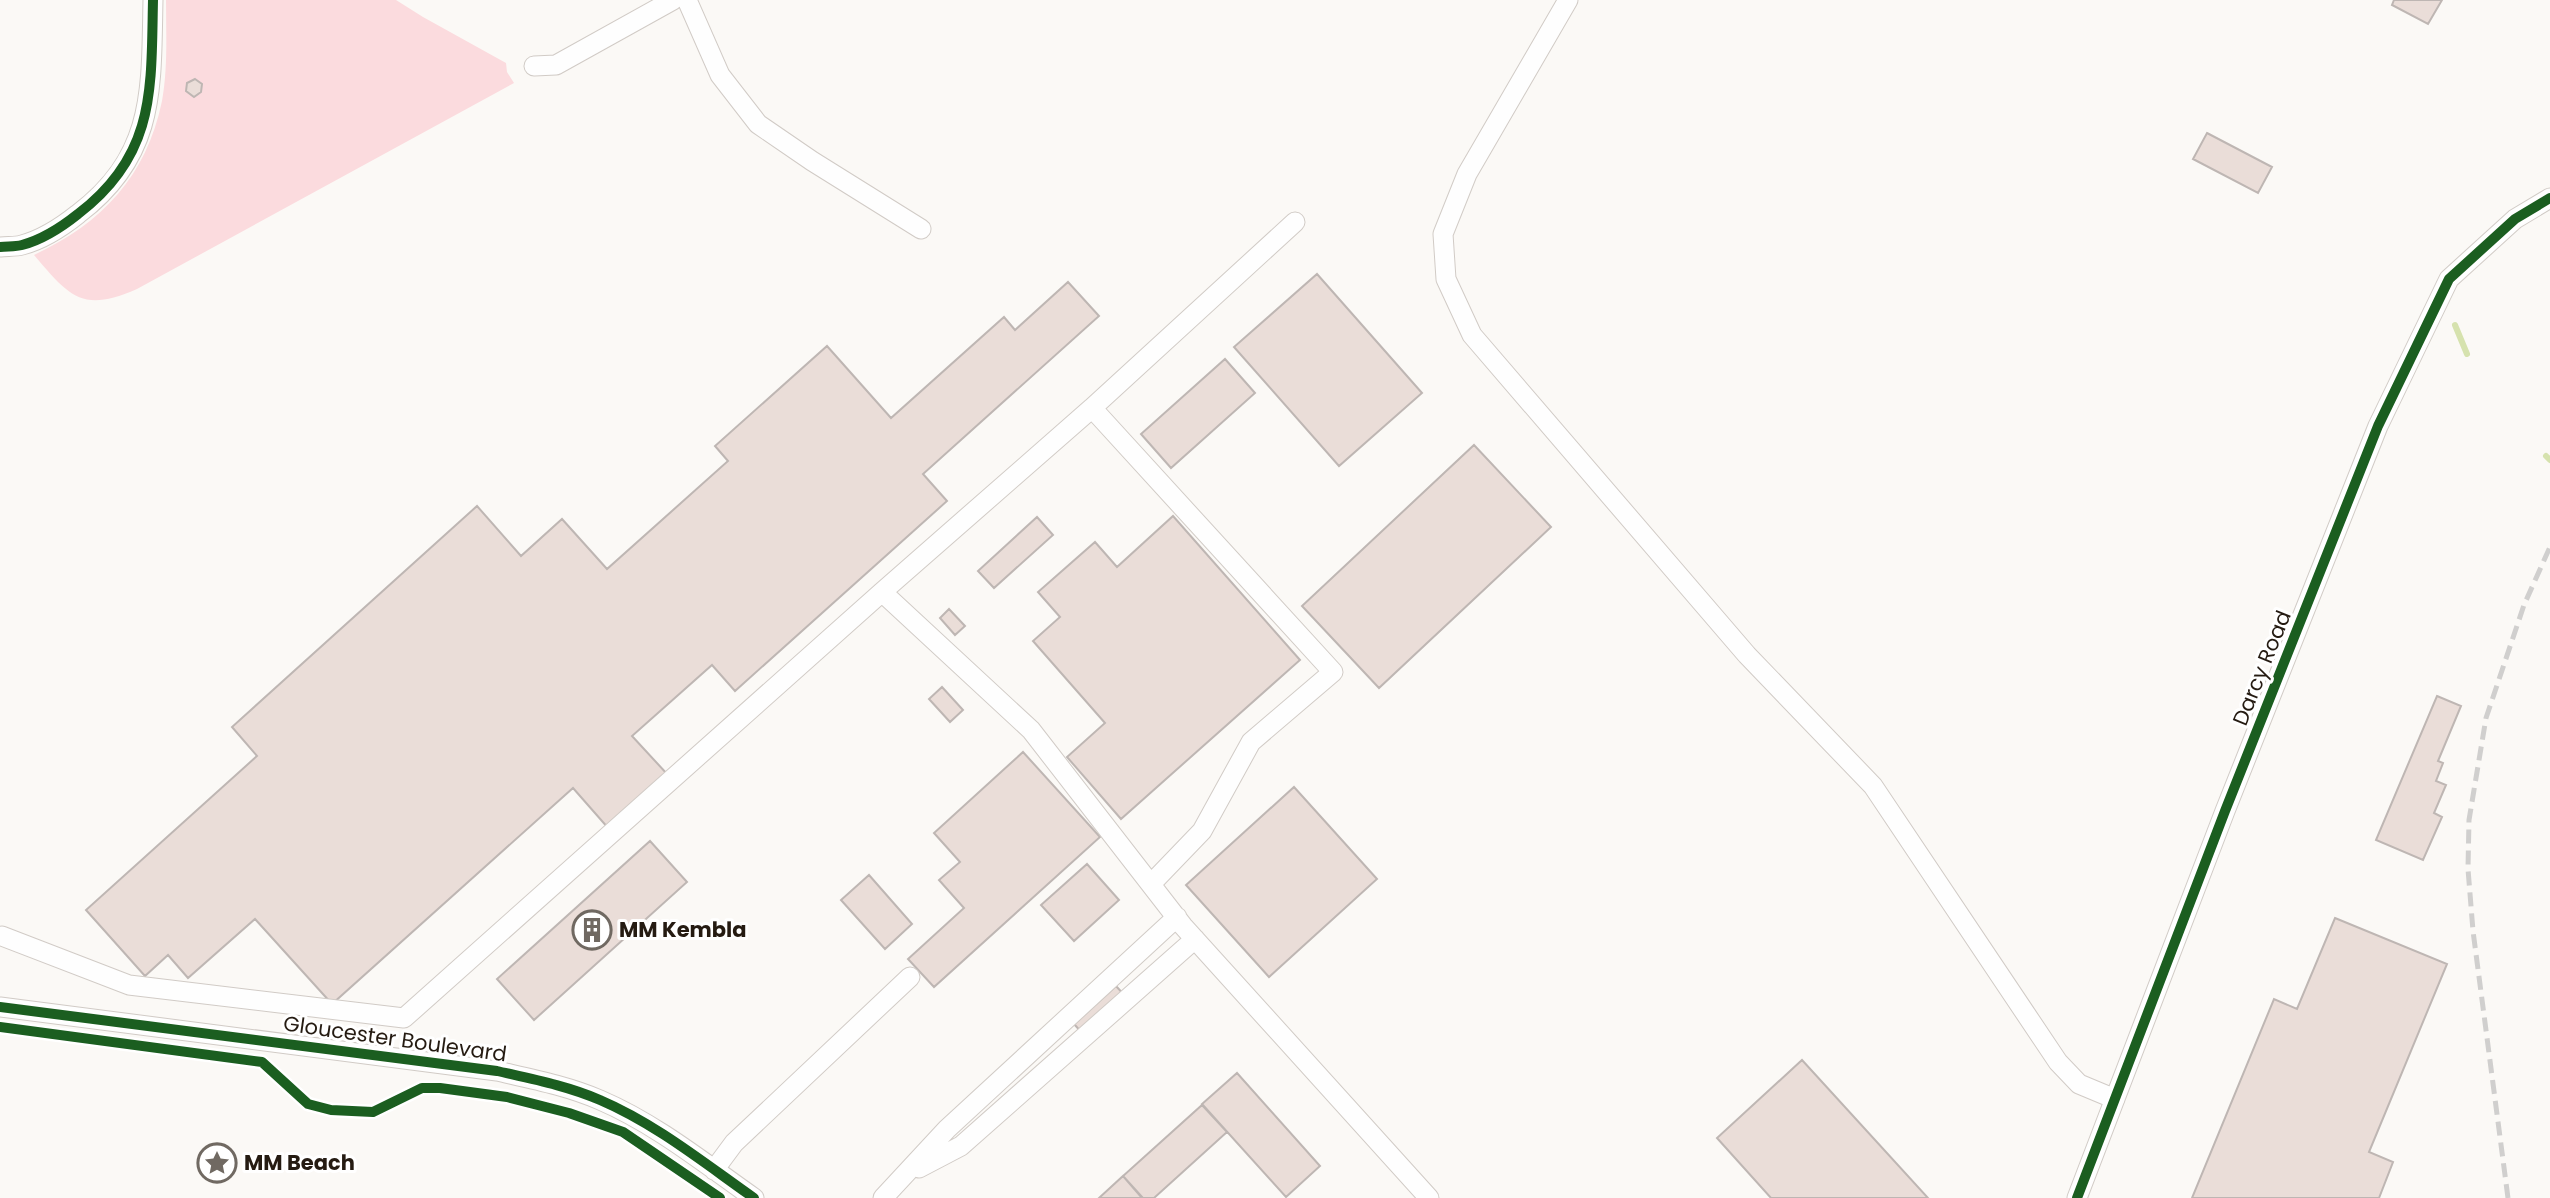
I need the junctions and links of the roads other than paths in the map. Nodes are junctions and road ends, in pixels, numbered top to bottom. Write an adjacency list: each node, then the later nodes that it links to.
1 (153, 0): 9 (street)
2 (673, 0): 5 (street)
3 (687, 0): 8 (street)
4 (1568, 0): 18 (street)
5 (534, 66)
6 (2550, 198): 18 (street, Darcy Road)
7 (1295, 222): 10 (street)
8 (921, 229)
9 (0, 247)
10 (1092, 408): 11 (street); 12 (street)
11 (882, 592): 12 (street); 14 (street)
12 (1151, 884): 13 (street)
13 (1177, 917): 15 (street); 20 (street)
14 (2, 936)
15 (1195, 939): 20 (street); 23 (street)
16 (910, 977): 19 (street)
17 (0, 1007): 19 (street, Gloucester Boulevard)
18 (2115, 1099): 24 (street, Darcy Road)
19 (713, 1170): 21 (street, Gloucester Boulevard)
20 (907, 1175): 22 (street)
21 (754, 1198)
22 (883, 1198)
23 (1429, 1198)
24 (2077, 1198)

